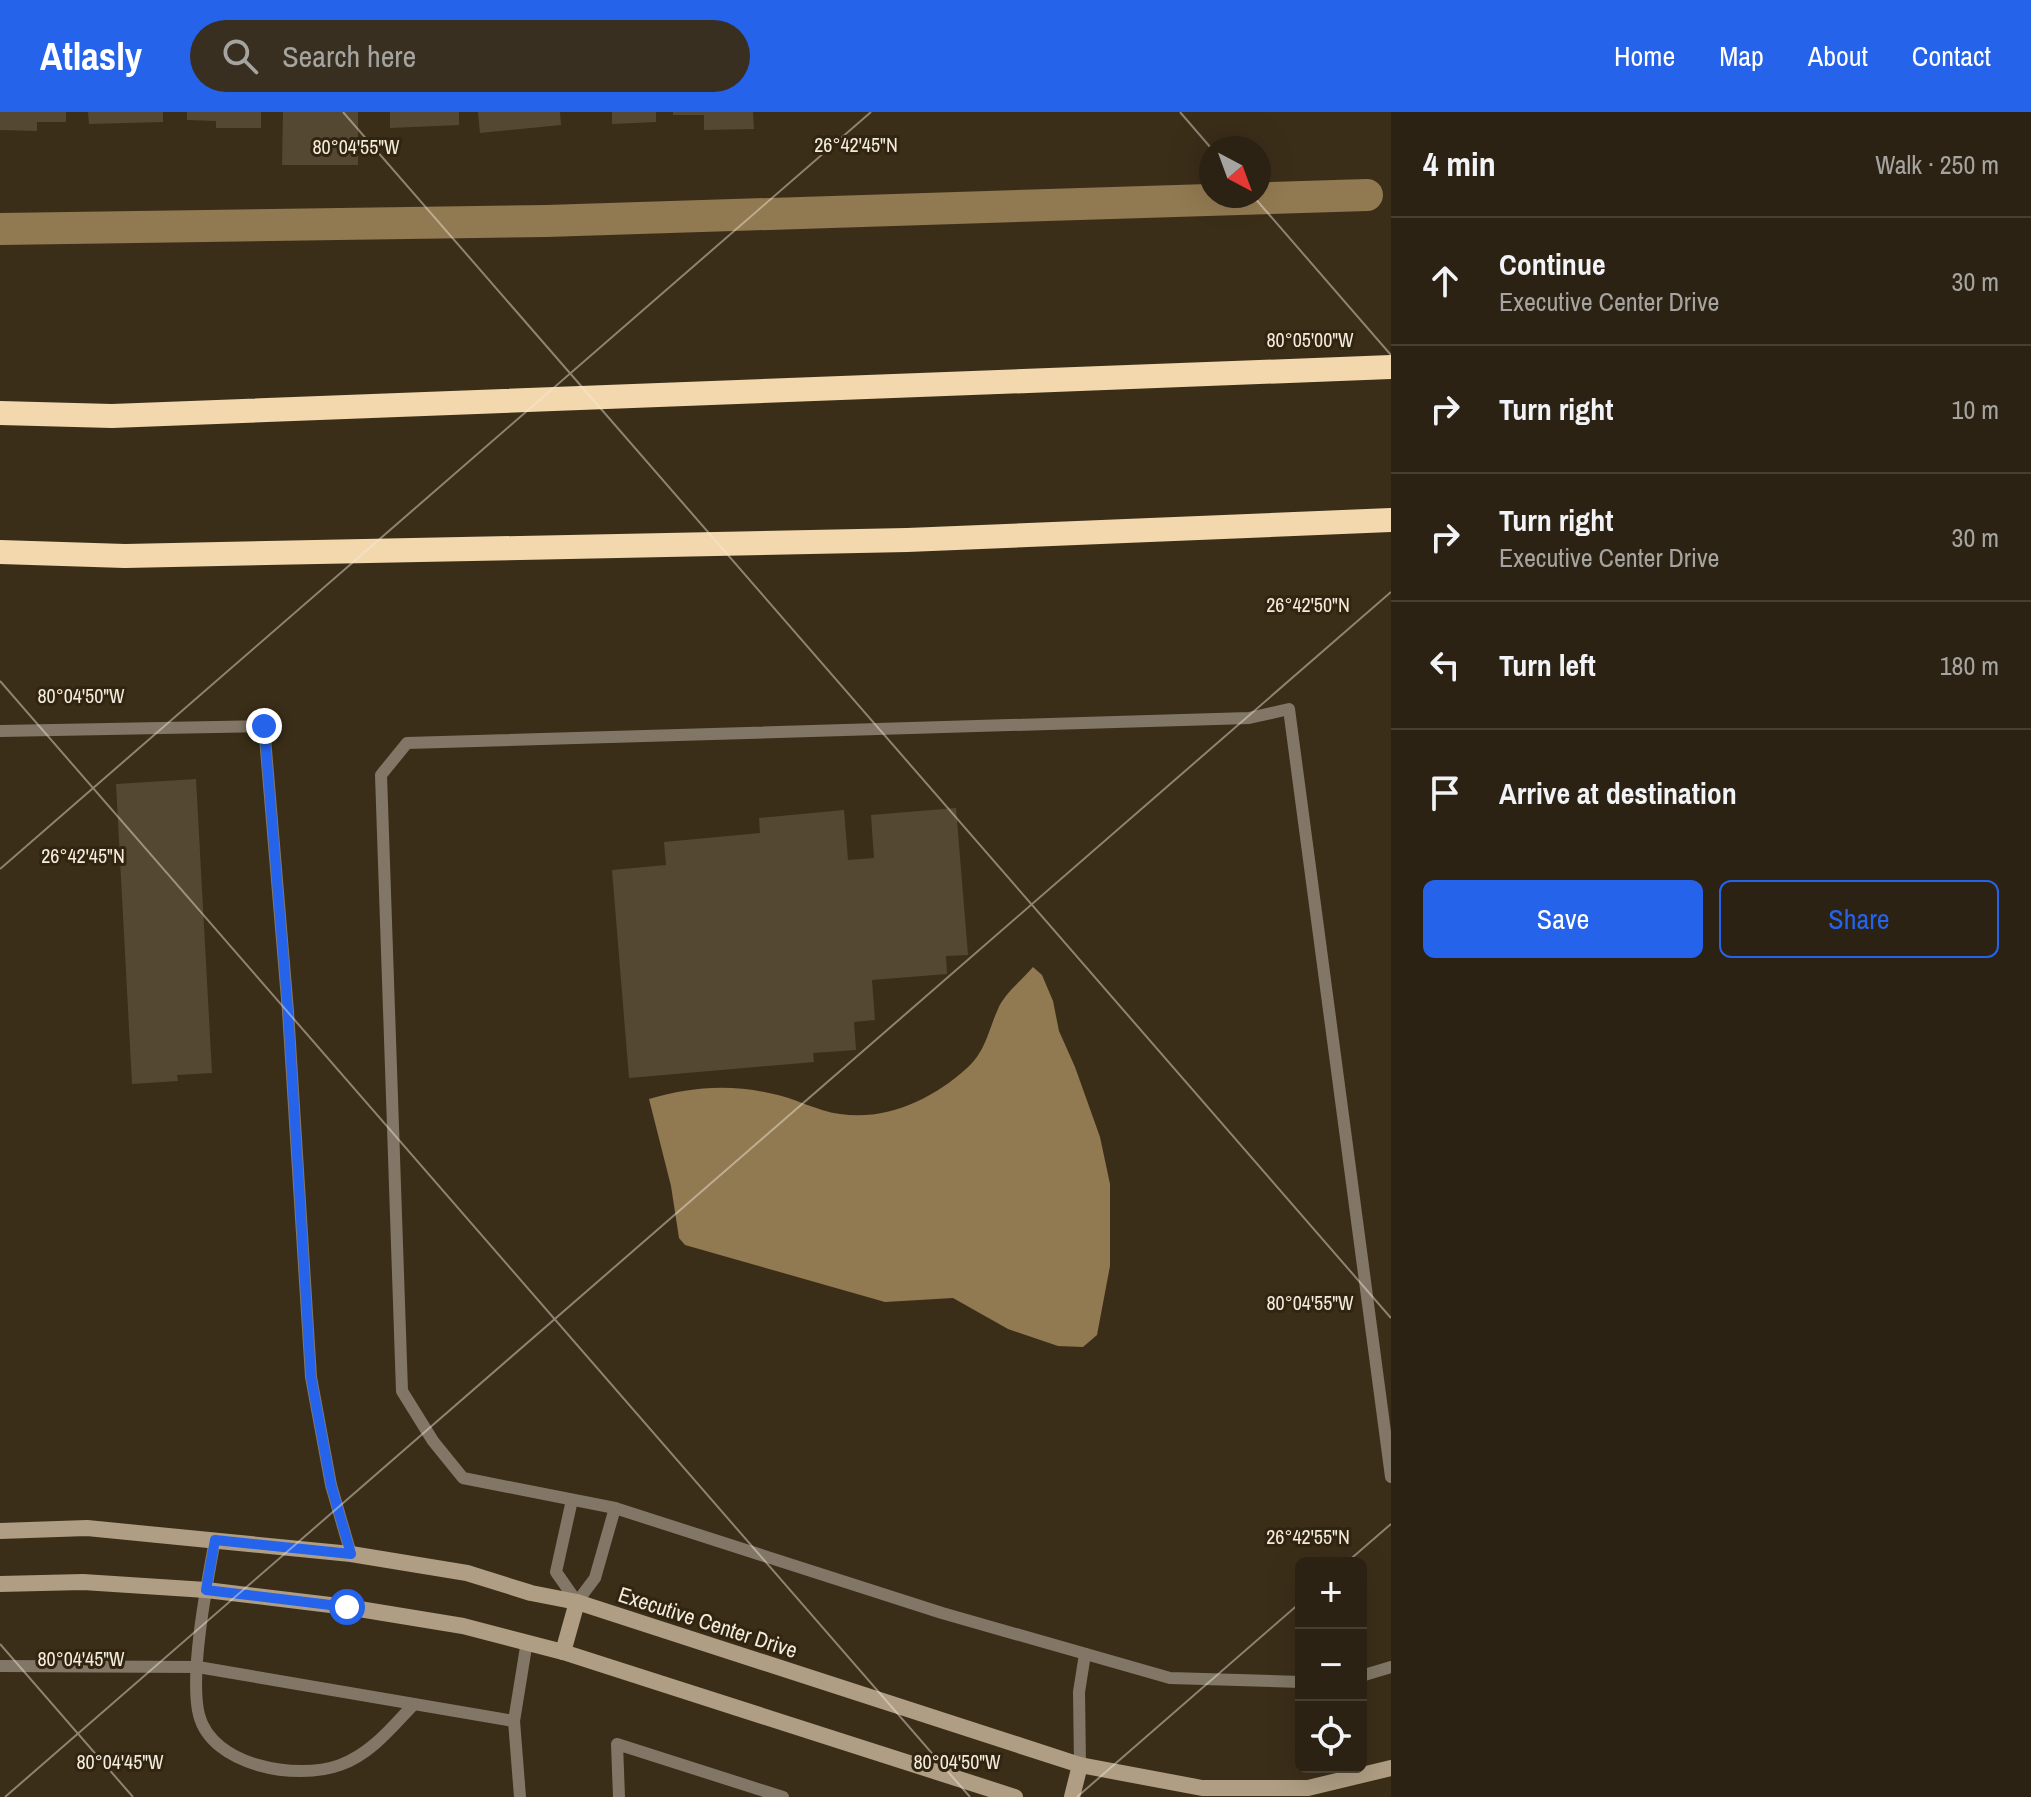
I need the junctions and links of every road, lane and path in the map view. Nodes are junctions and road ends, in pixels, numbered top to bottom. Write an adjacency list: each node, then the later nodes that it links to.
1 (1391, 367): 2 (highway)
2 (0, 413)
3 (1391, 520): 4 (highway)
4 (0, 552)
5 (0, 731): 11 (lane)
6 (1391, 1477): 7 (lane)
7 (572, 1500): 8 (lane); 14 (lane)
8 (615, 1508): 14 (lane); 17 (lane)
9 (0, 1531): 10 (street, Executive Center Drive)
10 (215, 1540): 11 (street, Executive Center Drive); 13 (lane)
11 (351, 1554): 14 (street, Executive Center Drive)
12 (0, 1584): 13 (street)
13 (206, 1590): 15 (street); 19 (lane)
14 (577, 1602): 16 (street); 25 (street, Executive Center Drive)
15 (527, 1641): 16 (street); 24 (lane)
16 (563, 1652): 30 (street)
17 (1085, 1654): 22 (lane); 25 (lane)
18 (0, 1666): 19 (lane)
19 (198, 1667): 23 (lane); 23 (lane)
20 (1391, 1667): 21 (lane)
21 (1367, 1674)
22 (1295, 1682)
23 (414, 1704): 24 (lane)
24 (514, 1721): 27 (lane)
25 (1080, 1765): 26 (street, Executive Center Drive); 31 (street)
26 (1391, 1768)
27 (520, 1797)
28 (619, 1797): 29 (lane)
29 (783, 1797)
30 (1015, 1797)
31 (1072, 1797)

